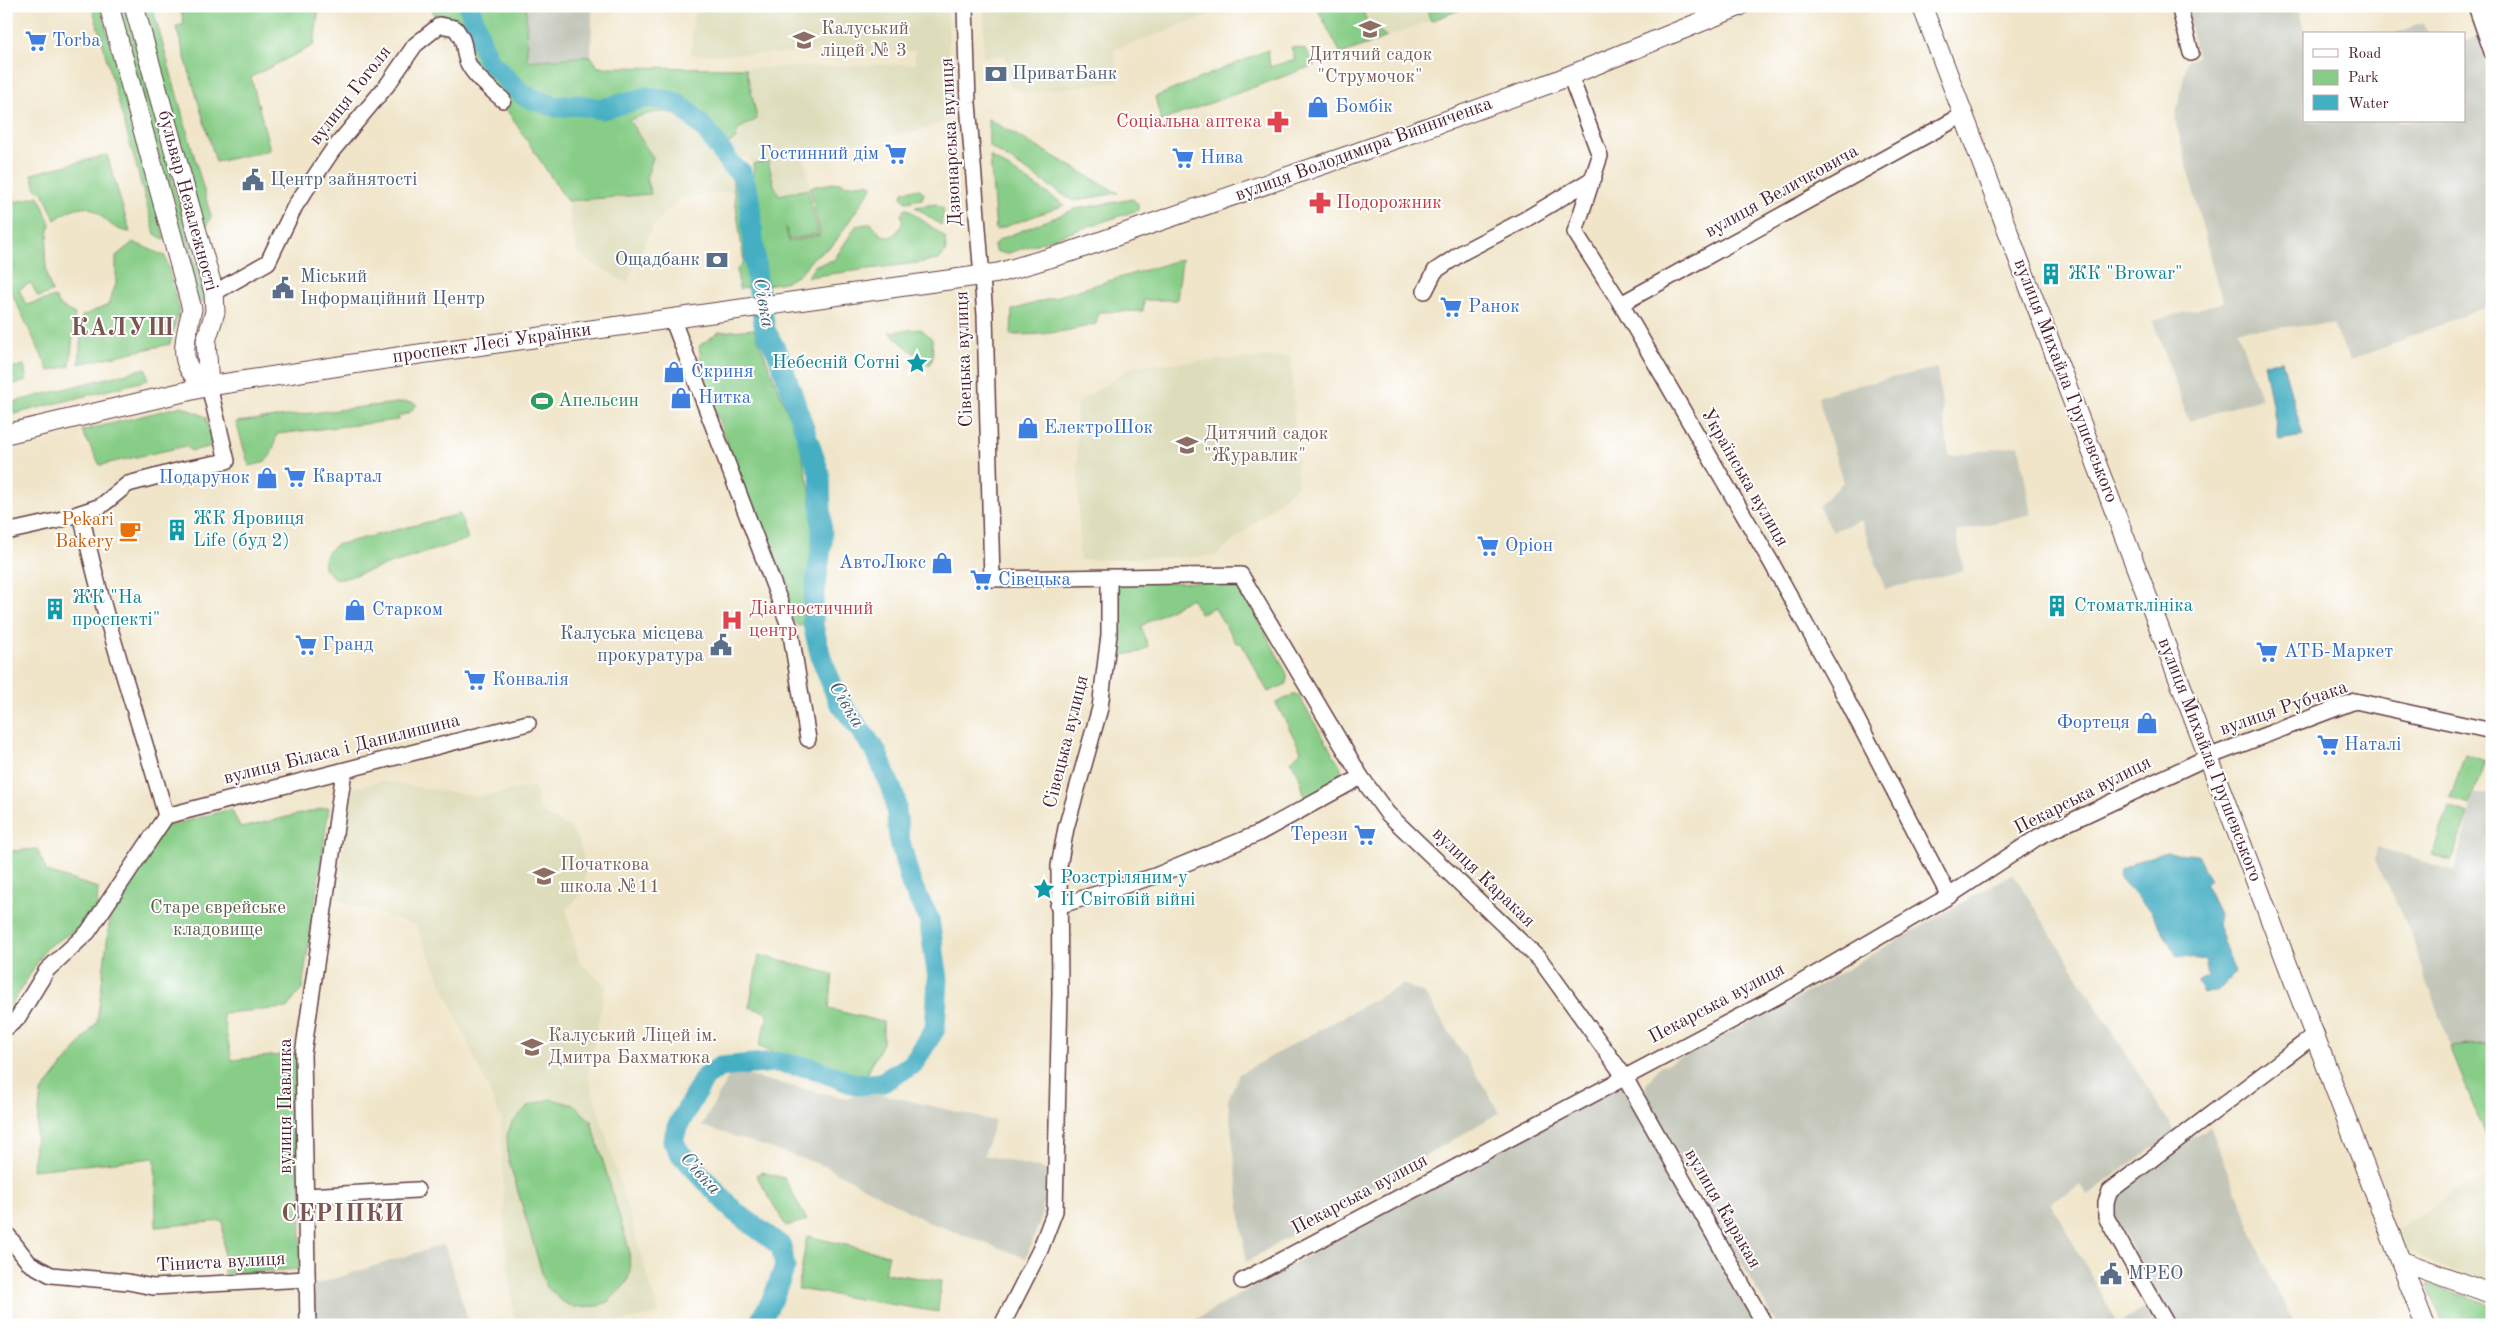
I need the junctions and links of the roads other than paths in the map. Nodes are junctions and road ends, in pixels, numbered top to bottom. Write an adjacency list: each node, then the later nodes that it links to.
1 (109, 6): 20 (main road, бульвар Незалежності)
2 (134, 6): 16 (main road, бульвар Незалежності)
3 (965, 6): 14 (street, Дзвонарська вулиця)
4 (1740, 6): 10 (main road, вулиця Володимира Винниченка)
5 (1922, 6): 12 (main road, вулиця Михайла Грушевського)
6 (2179, 6): 9 (street)
7 (2476, 6): 8 (street)
8 (2492, 52)
9 (2191, 53)
10 (1570, 75): 13 (street, Українська вулиця); 14 (main road, вулиця Володимира Винниченка)
11 (503, 100): 16 (street, вулиця Гоголя)
12 (1963, 115): 17 (street, вулиця Величковича); 31 (main road, вулиця Михайла Грушевського)
13 (1594, 178): 15 (street); 17 (street, Українська вулиця)
14 (981, 276): 18 (main road, проспект Лесі Українки); 27 (street, Сівецька вулиця)
15 (1425, 291)
16 (214, 293): 19 (main road, бульвар Незалежності)
17 (1621, 304): 35 (street, Українська вулиця)
18 (672, 318): 21 (main road, проспект Лесі Українки); 30 (street)
19 (208, 361): 21 (main road); 22 (main road, бульвар Незалежності)
20 (186, 364): 22 (main road); 23 (main road)
21 (246, 380): 22 (main road, проспект Лесі Українки)
22 (209, 386): 23 (main road, проспект Лесі Українки); 25 (street)
23 (166, 394): 24 (main road, проспект Лесі Українки)
24 (6, 434)
25 (81, 513): 26 (street); 34 (street)
26 (6, 532)
27 (1109, 578): 33 (street, вулиця Каракая); 36 (street, Сівецька вулиця)
28 (528, 723): 32 (street, вулиця Біласа і Данилишина)
29 (2492, 731): 31 (street, вулиця Рубчака)
30 (808, 739)
31 (2208, 757): 35 (street, Пекарська вулиця); 38 (main road, вулиця Михайла Грушевського)
32 (344, 771): 34 (street, вулиця Біласа і Данилишина); 41 (street, вулиця Павлика)
33 (1361, 778): 36 (street); 39 (street, вулиця Каракая)
34 (166, 816): 37 (street)
35 (1949, 896): 39 (street, Пекарська вулиця)
36 (1058, 906): 48 (street, Сівецька вулиця)
37 (6, 1028)
38 (2316, 1034): 43 (main road, вулиця Михайла Грушевського); 50 (street)
39 (1624, 1076): 45 (street, Пекарська вулиця); 49 (street, вулиця Каракая)
40 (417, 1190): 41 (street)
41 (306, 1196): 44 (street, вулиця Павлика)
42 (6, 1232): 44 (street, Тіниста вулиця)
43 (2401, 1260): 46 (main road); 51 (main road, вулиця Михайла Грушевського)
44 (307, 1279): 47 (street, вулиця Павлика)
45 (1242, 1281)
46 (2492, 1294)
47 (308, 1325)
48 (1002, 1325)
49 (1765, 1325)
50 (2167, 1325)
51 (2425, 1325)

